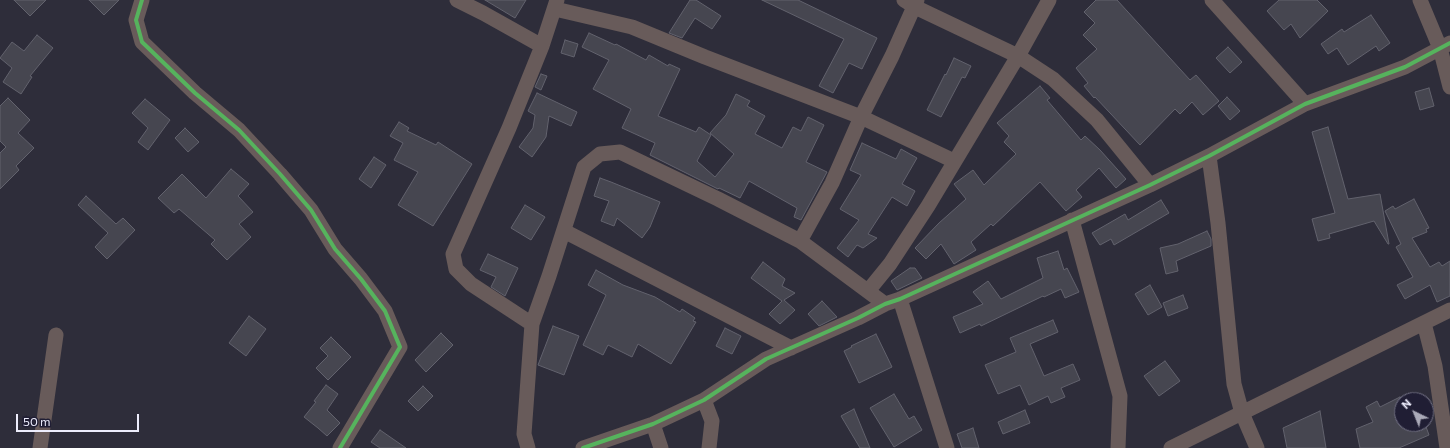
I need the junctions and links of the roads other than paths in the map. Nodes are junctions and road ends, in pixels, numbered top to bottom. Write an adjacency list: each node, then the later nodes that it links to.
1 (142, 0): 32 (street)
2 (457, 0): 8 (street)
3 (1049, 0): 10 (street)
4 (1212, 0): 12 (street)
5 (1420, 0): 9 (street)
6 (912, 2): 10 (street); 13 (street)
7 (556, 5): 8 (street); 13 (street)
8 (542, 46): 25 (street)
9 (1445, 46): 11 (street); 12 (street)
10 (1018, 56): 15 (street); 16 (street)
11 (1450, 87)
12 (1305, 104): 14 (street)
13 (861, 117): 15 (street); 19 (street)
14 (1209, 156): 16 (street); 29 (street)
15 (954, 161): 20 (street)
16 (1150, 185): 17 (street)
17 (1072, 220): 21 (street); 38 (street)
18 (564, 231): 19 (street); 25 (street); 27 (street)
19 (800, 241): 20 (street)
20 (868, 291): 22 (street)
21 (900, 299): 22 (street); 37 (street)
22 (886, 304): 27 (street)
23 (1450, 310): 24 (street)
24 (1424, 323): 29 (street); 41 (street)
25 (532, 324): 33 (street)
26 (56, 335): 31 (street)
27 (791, 348): 28 (street)
28 (704, 400): 30 (street); 36 (street)
29 (1242, 413): 39 (street); 40 (street)
30 (653, 424): 34 (street); 35 (street)
31 (40, 448)
32 (340, 448)
33 (528, 448)
34 (583, 448)
35 (661, 448)
36 (709, 448)
37 (947, 448)
38 (1118, 448)
39 (1171, 448)
40 (1257, 448)
41 (1447, 448)

